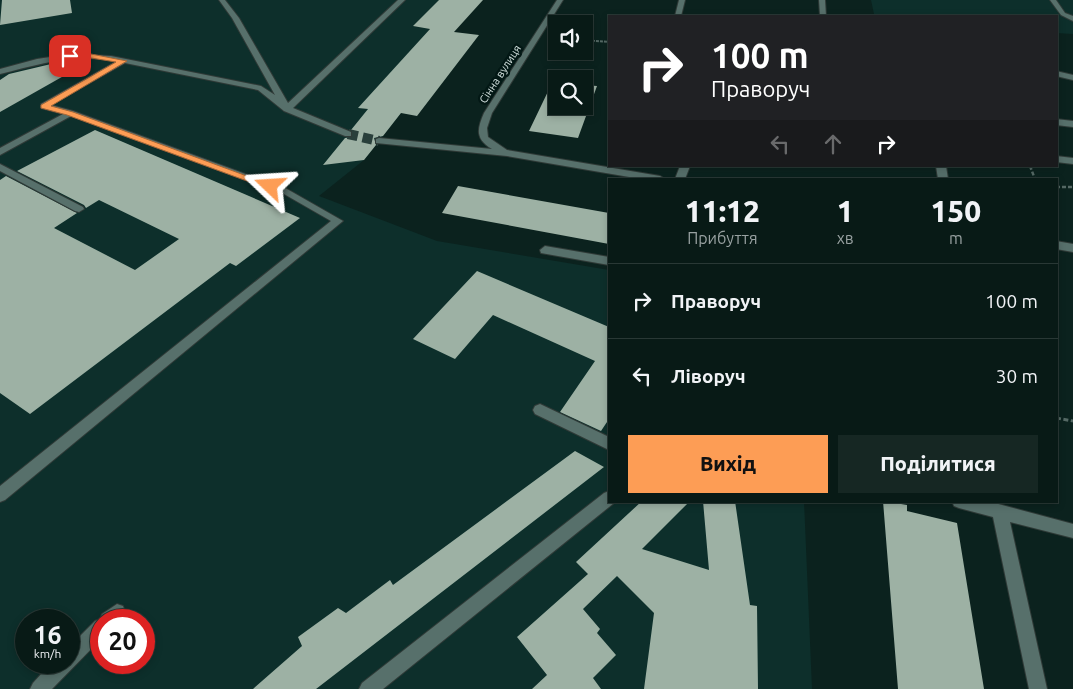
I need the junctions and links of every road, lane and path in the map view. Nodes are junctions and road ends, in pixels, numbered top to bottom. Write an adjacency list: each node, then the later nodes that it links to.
1 (222, 0): 16 (street)
2 (402, 0): 16 (street)
3 (560, 0): 23 (street, Сінна вулиця)
4 (682, 0): 7 (street)
5 (822, 0): 8 (street)
6 (1053, 0): 9 (street)
7 (678, 15)
8 (823, 15)
9 (1073, 18)
10 (593, 41): 11 (path)
11 (608, 42)
12 (123, 61): 13 (street); 16 (street); 17 (street)
13 (0, 72)
14 (1058, 74): 15 (street)
15 (1073, 78)
16 (287, 109): 20 (street)
17 (70, 113): 22 (street); 39 (street)
18 (1058, 122): 19 (street)
19 (1073, 124)
20 (348, 134)
21 (379, 141): 23 (street)
22 (0, 152)
23 (507, 153): 27 (street)
24 (1058, 159): 25 (street)
25 (1073, 161)
26 (0, 167): 30 (street)
27 (654, 178)
28 (1073, 186): 29 (path)
29 (1058, 187)
30 (79, 209)
31 (1058, 245): 32 (street)
32 (1073, 248)
33 (545, 250): 34 (street)
34 (608, 261)
35 (540, 410): 38 (street)
36 (1058, 418): 37 (path)
37 (1073, 421)
38 (608, 444)
39 (0, 496)
40 (608, 499): 48 (street)
41 (966, 503): 42 (street)
42 (1000, 513): 43 (street); 49 (street)
43 (1073, 531)
44 (90, 638): 45 (street)
45 (80, 648)
46 (54, 674): 47 (street)
47 (39, 689)
48 (368, 689)
49 (1038, 689)

